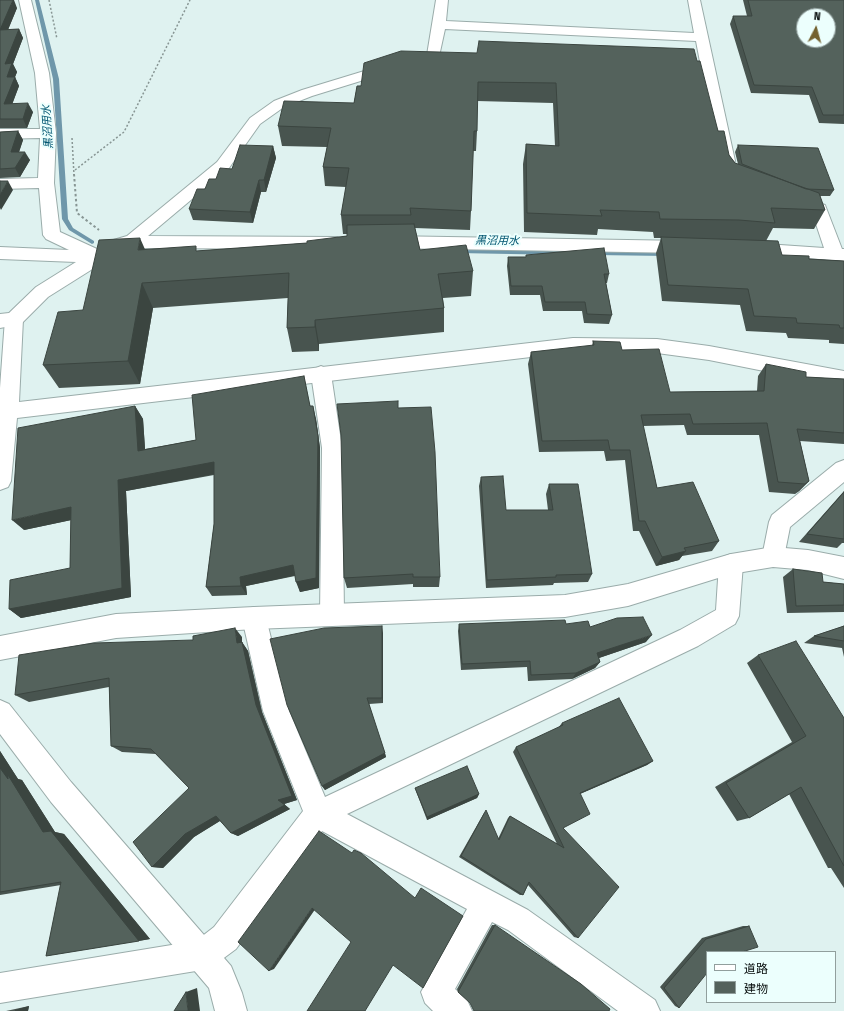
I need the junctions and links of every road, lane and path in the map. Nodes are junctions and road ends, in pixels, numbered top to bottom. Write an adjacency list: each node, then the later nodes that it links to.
1 (22, 0): 2 (street)
2 (25, 0): 8 (street)
3 (190, 0): 10 (path)
4 (442, 0): 6 (street)
5 (694, 0): 7 (street)
6 (439, 25): 7 (street); 15 (street)
7 (702, 37): 11 (street)
8 (48, 133): 9 (street); 12 (street)
9 (0, 134)
10 (75, 170)
11 (730, 174)
12 (46, 183): 13 (street); 20 (street)
13 (0, 184)
14 (784, 196): 19 (street)
15 (132, 241): 16 (street); 20 (street)
16 (707, 247)
17 (738, 248): 19 (street)
18 (0, 253): 20 (street)
19 (840, 255)
20 (98, 257): 21 (street)
21 (7, 320): 24 (street)
22 (321, 374): 23 (street); 24 (street); 30 (street)
23 (844, 379)
24 (3, 412): 26 (street)
25 (844, 469): 27 (street)
26 (0, 481)
27 (773, 557): 28 (street); 29 (street)
28 (731, 564): 30 (street); 34 (street)
29 (844, 568)
30 (332, 615): 31 (street)
31 (254, 618): 32 (street); 34 (street)
32 (0, 648)
33 (0, 713): 36 (street)
34 (318, 814): 35 (street); 36 (street)
35 (486, 904): 39 (street); 40 (street)
36 (202, 955): 37 (street); 38 (street)
37 (0, 988)
38 (231, 1011)
39 (456, 1011)
40 (644, 1011)

